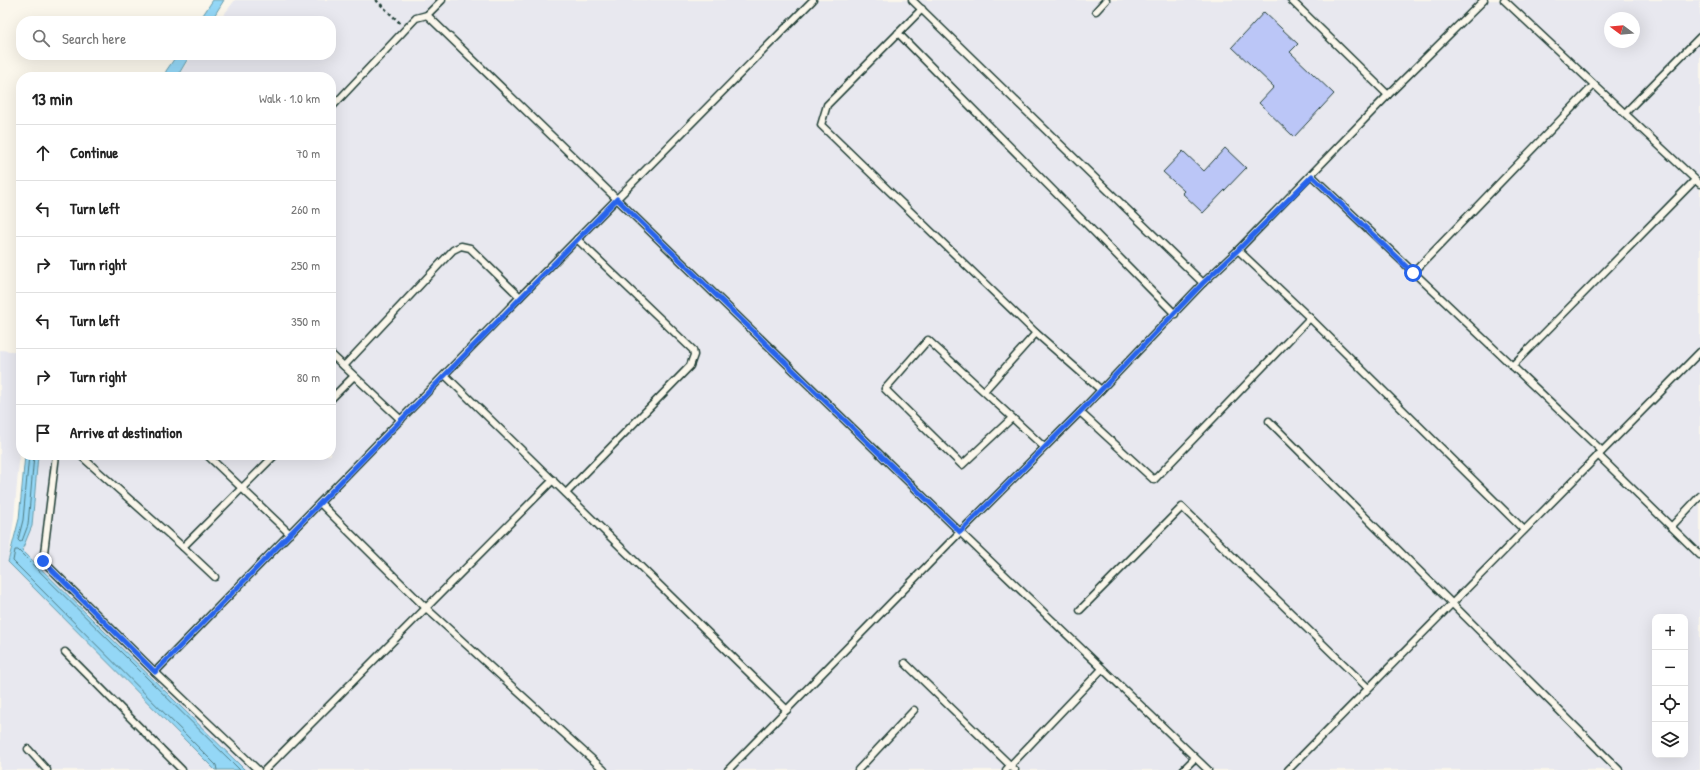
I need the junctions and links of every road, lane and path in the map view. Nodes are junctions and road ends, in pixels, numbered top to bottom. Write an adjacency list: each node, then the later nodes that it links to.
1 (376, 0): 12 (path)
2 (442, 0): 11 (lane)
3 (813, 0): 21 (lane)
4 (912, 0): 9 (lane)
5 (1106, 0): 10 (lane)
6 (1291, 0): 16 (lane)
7 (1484, 0): 16 (lane)
8 (1504, 0): 15 (lane)
9 (922, 9): 13 (lane); 25 (lane)
10 (1096, 11)
11 (427, 15): 12 (lane); 21 (lane)
12 (405, 28): 17 (lane)
13 (898, 34): 27 (lane); 29 (lane)
14 (1700, 37): 18 (lane)
15 (1594, 85): 18 (lane); 24 (lane)
16 (1388, 95): 19 (lane)
17 (336, 103)
18 (1625, 114): 20 (lane)
19 (1312, 176): 23 (lane); 24 (lane)
20 (1698, 182): 33 (lane)
21 (617, 199): 22 (lane); 56 (lane)
22 (578, 239): 26 (lane); 51 (lane)
23 (1238, 250): 25 (lane); 28 (lane)
24 (1413, 273): 33 (lane)
25 (1203, 283): 27 (lane)
26 (520, 297): 32 (lane); 34 (lane)
27 (1175, 314): 36 (lane)
28 (1310, 318): 39 (lane); 55 (lane)
29 (1036, 332): 36 (lane); 37 (lane)
30 (1700, 352): 44 (lane)
31 (336, 359): 32 (lane)
32 (344, 366): 35 (lane)
33 (1512, 366): 44 (lane)
34 (445, 375): 41 (lane); 49 (lane)
35 (354, 376): 38 (lane); 41 (lane)
36 (1100, 390): 39 (lane)
37 (984, 391): 40 (lane); 40 (lane)
38 (336, 394)
39 (1080, 412): 43 (lane)
40 (1012, 418): 43 (lane)
41 (401, 420): 53 (lane)
42 (1269, 422): 61 (lane)
43 (1044, 447): 56 (lane)
44 (1600, 453): 54 (lane); 55 (lane)
45 (55, 460): 67 (lane)
46 (86, 460): 58 (lane)
47 (212, 460): 50 (lane)
48 (270, 460): 50 (lane)
49 (553, 480): 51 (lane); 62 (lane)
50 (242, 488): 57 (lane); 58 (lane)
51 (566, 493): 69 (lane)
52 (1700, 496): 54 (lane)
53 (320, 503): 57 (lane); 62 (lane)
54 (1671, 527): 59 (lane)
55 (1524, 530): 61 (lane)
56 (960, 532): 66 (lane); 69 (lane)
57 (290, 534): 67 (lane)
58 (183, 546): 60 (lane)
59 (1700, 555)
60 (215, 577)
61 (1451, 604): 68 (lane); 84 (lane)
62 (426, 608): 77 (lane); 78 (lane)
63 (1080, 610): 68 (lane)
64 (65, 652): 75 (lane)
65 (905, 663): 73 (lane)
66 (1102, 669): 72 (lane); 73 (lane)
67 (155, 672): 76 (lane)
68 (1368, 688): 83 (lane)
69 (787, 710): 79 (lane)
70 (914, 710): 80 (lane)
71 (28, 749): 74 (lane)
72 (1195, 758): 81 (lane); 82 (lane)
73 (1010, 769)
74 (46, 770)
75 (182, 770)
76 (258, 770)
77 (265, 770)
78 (604, 770)
79 (728, 770)
80 (858, 770)
81 (1183, 770)
82 (1208, 770)
83 (1288, 770)
84 (1619, 770)

